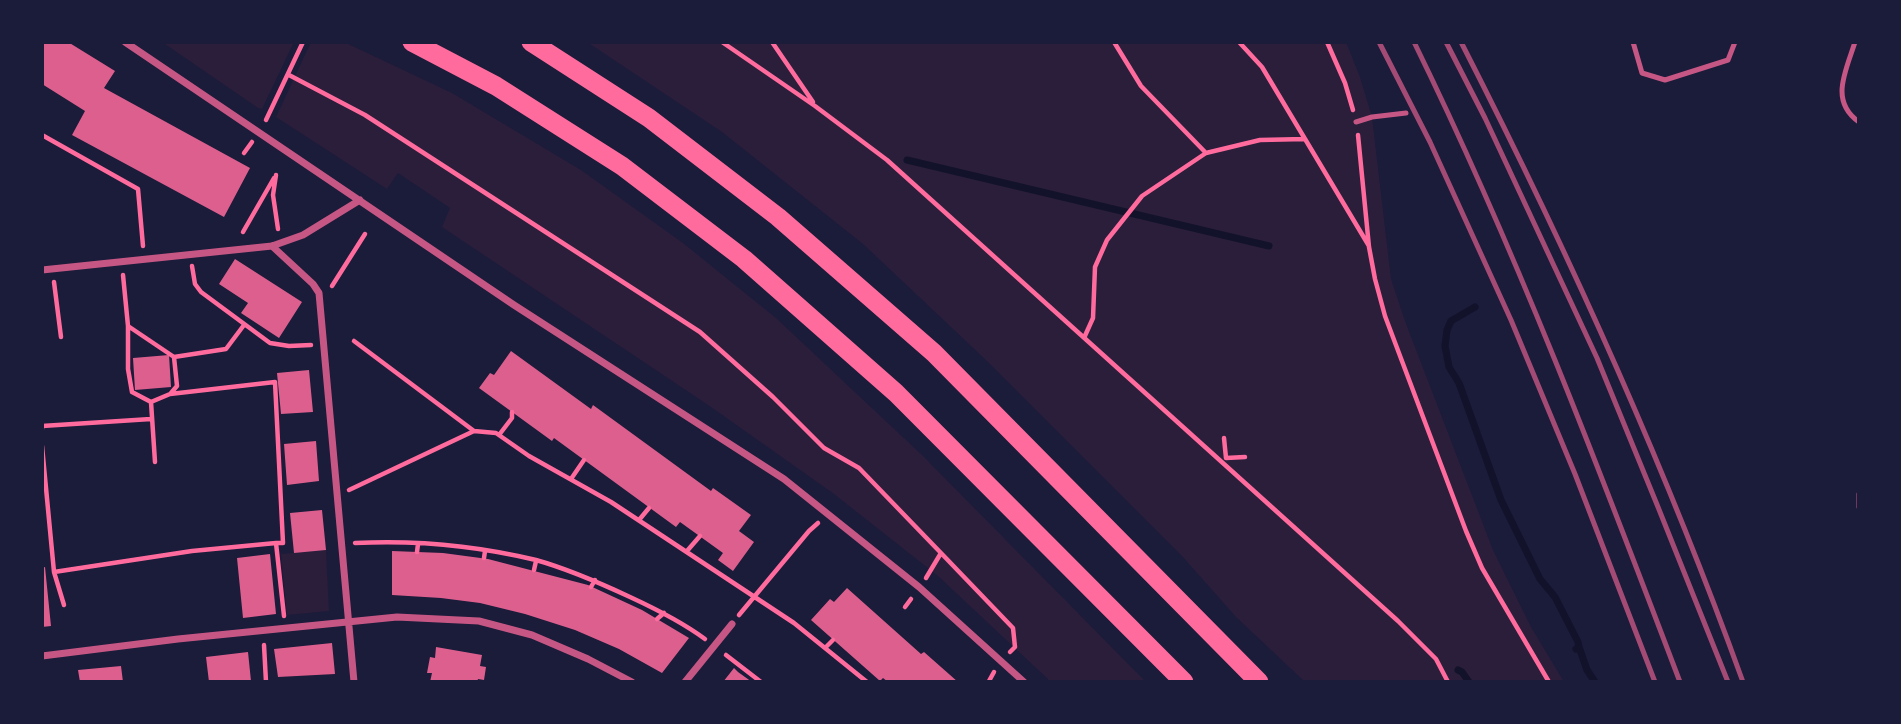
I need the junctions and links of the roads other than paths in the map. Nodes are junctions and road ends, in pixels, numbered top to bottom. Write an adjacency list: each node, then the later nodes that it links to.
1 (125, 42): 10 (street)
2 (412, 42): 24 (highway)
3 (531, 42): 25 (highway)
4 (1633, 42): 5 (lane)
5 (1735, 42)
6 (1855, 42): 9 (lane)
7 (1406, 113): 8 (lane)
8 (1356, 122)
9 (1859, 122)
10 (360, 200): 11 (street); 18 (street)
11 (272, 246): 12 (street); 15 (street)
12 (42, 270)
13 (1859, 494): 14 (lane)
14 (1859, 506)
15 (348, 621): 17 (street); 19 (street); 20 (street)
16 (732, 624): 21 (street)
17 (42, 656)
18 (1017, 675): 22 (street); 23 (street)
19 (354, 682)
20 (632, 682)
21 (685, 682)
22 (1010, 682)
23 (1024, 682)
24 (1184, 682)
25 (1259, 682)

